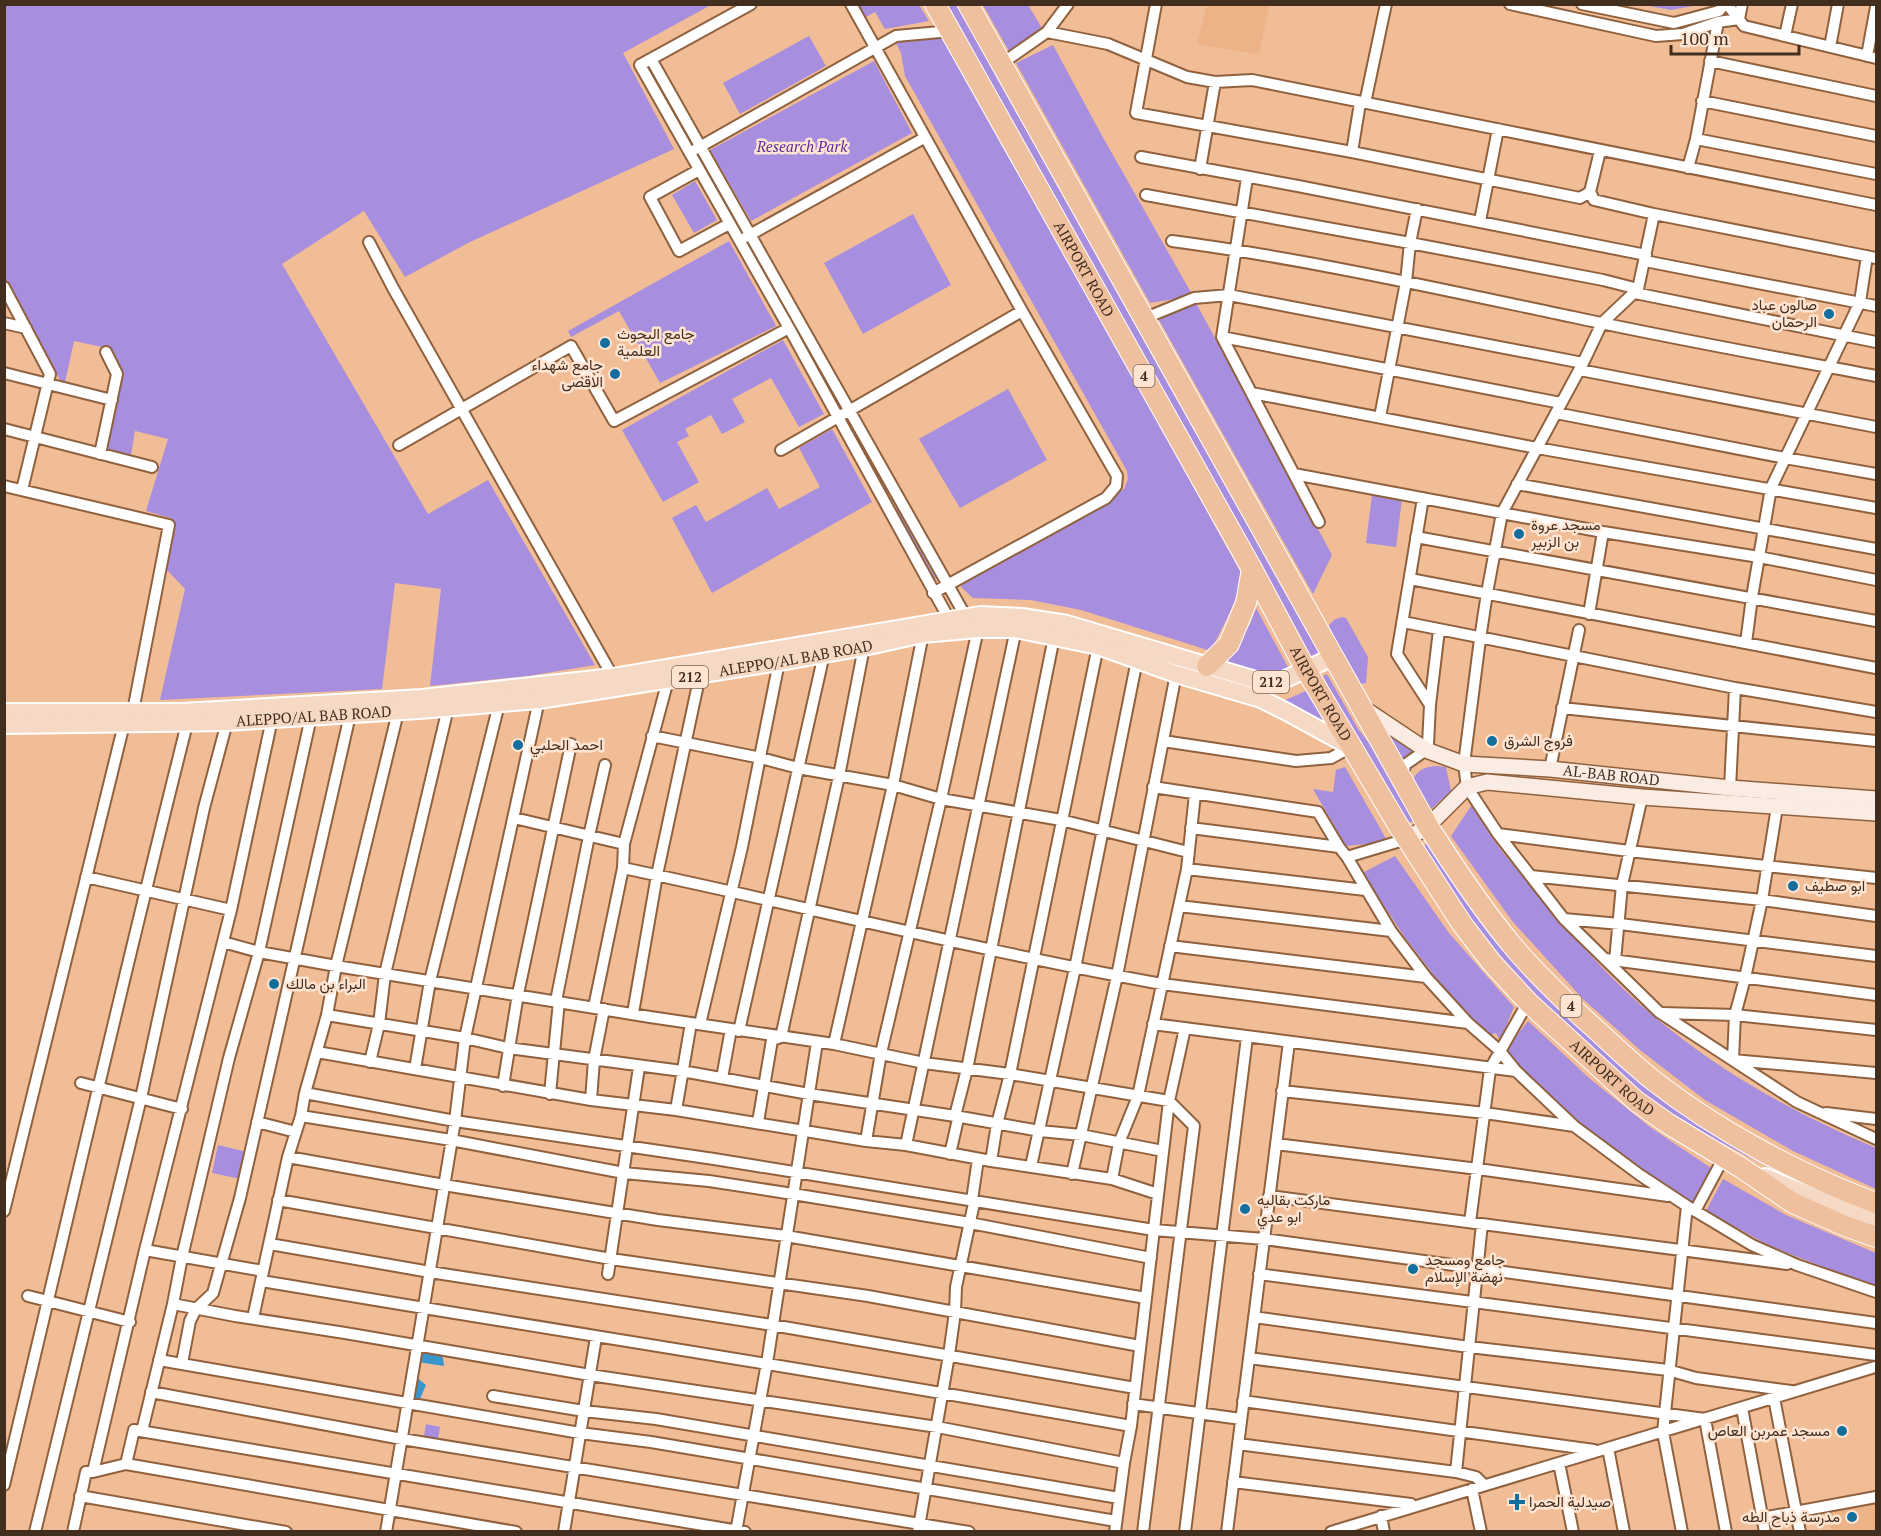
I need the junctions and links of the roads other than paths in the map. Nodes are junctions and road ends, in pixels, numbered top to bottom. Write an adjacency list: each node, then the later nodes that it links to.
1 (751, 4): 23 (street)
2 (851, 4): 21 (street)
3 (935, 4): 17 (highway, AIRPORT ROAD / 4)
4 (968, 4): 26 (highway, AIRPORT ROAD / 4)
5 (1068, 4): 18 (street)
6 (1156, 4): 24 (street)
7 (1386, 4): 30 (street)
8 (1510, 4): 16 (street)
9 (1582, 4): 10 (street)
10 (1726, 4): 15 (street)
11 (1742, 4): 15 (street)
12 (1792, 4): 19 (street)
13 (1838, 4): 20 (street)
14 (1876, 7): 22 (street)
15 (1739, 19): 16 (street); 19 (street)
16 (1718, 22): 25 (street)
17 (951, 32): 21 (street); 119 (highway, AIRPORT ROAD / 4)
18 (1047, 32): 24 (street); 26 (street)
19 (1785, 36): 20 (street)
20 (1830, 47): 22 (street)
21 (876, 49): 34 (street); 36 (street)
22 (1872, 57)
23 (651, 58): 36 (street); 38 (street)
24 (1145, 60): 27 (street); 31 (street)
25 (1710, 61): 28 (street); 29 (street)
26 (1001, 64): 70 (highway, AIRPORT ROAD / 4)
27 (1215, 82): 30 (street); 31 (street)
28 (1876, 96)
29 (1702, 101): 33 (street); 35 (street)
30 (1362, 103): 32 (street); 39 (street)
31 (1207, 126): 39 (street); 42 (street)
32 (1498, 129): 37 (street); 46 (street)
33 (1876, 136)
34 (924, 138): 55 (street); 69 (street)
35 (1696, 139): 41 (street); 44 (street)
36 (700, 146): 38 (street); 55 (street)
37 (1600, 151): 41 (street); 48 (street)
38 (690, 152): 43 (street)
39 (1352, 152): 46 (street)
40 (1141, 158): 42 (street)
41 (1688, 168): 49 (street)
42 (1200, 169): 45 (street)
43 (699, 170): 54 (street); 54 (street)
44 (1876, 174)
45 (1247, 178): 50 (street); 51 (street)
46 (1487, 180): 48 (street); 53 (street)
47 (1146, 195): 51 (street)
48 (1588, 196): 52 (street)
49 (1876, 205)
50 (1417, 209): 53 (street); 59 (street)
51 (1242, 213): 59 (street); 60 (street)
52 (1654, 214): 61 (street); 62 (street)
53 (1480, 221): 62 (street)
54 (729, 224): 56 (street)
55 (750, 234): 56 (street); 90 (street)
56 (739, 241): 75 (street)
57 (1172, 241): 60 (street)
58 (369, 242): 89 (street)
59 (1410, 243): 63 (street); 65 (street)
60 (1235, 249): 63 (street); 66 (street)
61 (1872, 257): 67 (street)
62 (1646, 258): 65 (street); 67 (street)
63 (1406, 282): 72 (street); 73 (street)
64 (4, 287): 74 (street)
65 (1636, 291): 72 (street); 77 (street)
66 (1229, 295): 70 (street); 73 (street); 76 (street)
67 (1860, 302): 68 (street); 77 (street)
68 (1876, 306)
69 (1022, 312): 90 (street); 123 (street)
70 (1143, 319): 143 (highway, AIRPORT ROAD / 4)
71 (4, 323): 74 (street)
72 (1602, 323): 80 (street); 81 (street)
73 (1398, 326): 80 (street); 82 (street)
74 (26, 328): 85 (street)
75 (789, 328): 89 (street); 93 (street)
76 (1222, 336): 82 (street); 86 (street)
77 (1844, 336): 78 (street); 81 (street)
78 (1876, 342)
79 (106, 352): 87 (street)
80 (1581, 366): 88 (street); 91 (street)
81 (1829, 367): 84 (street); 91 (street)
82 (1389, 369): 88 (street); 92 (street)
83 (4, 373): 85 (street)
84 (1876, 376)
85 (49, 383): 87 (street); 96 (street)
86 (1252, 393): 92 (street); 103 (street)
87 (112, 400): 100 (street)
88 (1559, 408): 98 (street); 101 (street)
89 (461, 409): 97 (street); 151 (street)
90 (850, 412): 93 (street); 123 (street)
91 (1807, 414): 94 (street); 101 (street)
92 (1380, 417): 98 (street)
93 (838, 419): 99 (street); 124 (street)
94 (1876, 427)
95 (4, 429): 96 (street)
96 (34, 436): 100 (street); 108 (street)
97 (399, 445)
98 (1537, 448): 105 (street); 107 (street)
99 (781, 450)
100 (100, 454): 102 (street)
101 (1785, 458): 104 (street); 107 (street)
102 (152, 467)
103 (1294, 474): 109 (street); 112 (street)
104 (1876, 474)
105 (1517, 484): 111 (street); 113 (street)
106 (4, 486): 108 (street)
107 (1771, 488): 110 (street); 113 (street)
108 (22, 490): 166 (street)
109 (1423, 498): 111 (street); 115 (street)
110 (1876, 508)
111 (1502, 513): 114 (street); 117 (street)
112 (1319, 522)
113 (1764, 529): 116 (street); 118 (street)
114 (1604, 532): 118 (street); 120 (street)
115 (1416, 537): 117 (street); 121 (street)
116 (1876, 549)
117 (1496, 553): 120 (street); 125 (street)
118 (1759, 557): 122 (street); 126 (street)
119 (1252, 569): 146 (highway); 148 (highway, AIRPORT ROAD / 4)
120 (1596, 572): 126 (street); 127 (street)
121 (1410, 579): 125 (street); 130 (street)
122 (1876, 580)
123 (947, 585): 124 (street); 128 (street)
124 (933, 593): 128 (street)
125 (1487, 593): 127 (street); 137 (street)
126 (1752, 597): 129 (street); 138 (street)
127 (1588, 614): 138 (street)
128 (957, 618): 146 (main road, ALEPPO/AL BAB ROAD / 212); 151 (main road, ALEPPO/AL BAB ROAD / 212)
129 (1876, 621)
130 (1403, 622): 133 (street); 158 (street)
131 (978, 629): 132 (main road, ALEPPO/AL BAB ROAD / 212); 135 (main road, ALEPPO/AL BAB ROAD / 212); 193 (street)
132 (1016, 629): 136 (main road, ALEPPO/AL BAB ROAD / 212); 195 (street)
133 (1439, 630): 137 (street); 158 (street)
134 (1579, 630): 142 (street)
135 (923, 634): 140 (main road, ALEPPO/AL BAB ROAD / 212); 187 (street)
136 (1054, 637): 139 (main road, ALEPPO/AL BAB ROAD / 212); 197 (street)
137 (1480, 639): 142 (street); 181 (street)
138 (1746, 643): 147 (street)
139 (1098, 646): 144 (main road, ALEPPO/AL BAB ROAD / 212); 200 (street)
140 (864, 647): 141 (main road, ALEPPO/AL BAB ROAD / 212); 185 (street)
141 (824, 654): 145 (main road, ALEPPO/AL BAB ROAD / 212); 183 (street)
142 (1574, 655): 154 (street); 161 (street)
143 (1333, 657): 148 (main road, 212); 159 (highway, AIRPORT ROAD)
144 (1137, 660): 149 (main road, ALEPPO/AL BAB ROAD / 212); 204 (street)
145 (779, 662): 150 (main road, ALEPPO/AL BAB ROAD / 212); 180 (street)
146 (1207, 666): 153 (main road, ALEPPO/AL BAB ROAD / 212)
147 (1876, 668)
148 (1306, 670): 153 (main road, 212); 178 (highway, AIRPORT ROAD / 4)
149 (1176, 674): 155 (main road, ALEPPO/AL BAB ROAD / 212); 174 (street)
150 (700, 675): 152 (main road, ALEPPO/AL BAB ROAD / 212); 176 (street)
151 (613, 677): 166 (main road, ALEPPO/AL BAB ROAD / 212)
152 (668, 680): 156 (main road, ALEPPO/AL BAB ROAD / 212); 173 (street)
153 (1266, 683): 155 (main road)
154 (1735, 688): 164 (street); 172 (street)
155 (1261, 699): 178 (main road, ALEPPO/AL BAB ROAD / 212)
156 (539, 700): 157 (main road, ALEPPO/AL BAB ROAD / 212); 199 (street)
157 (499, 704): 160 (main road, ALEPPO/AL BAB ROAD / 212); 253 (street)
158 (1430, 705): 179 (street)
159 (1361, 706): 179 (main road, AL-BAB ROAD); 186 (highway, AIRPORT ROAD / 4)
160 (448, 708): 163 (main road, ALEPPO/AL BAB ROAD / 212); 249 (street)
161 (1562, 708): 172 (street); 184 (street)
162 (4, 712): 166 (main road, ALEPPO/AL BAB ROAD / 212)
163 (398, 712): 165 (main road, ALEPPO/AL BAB ROAD / 212); 247 (street)
164 (1876, 712)
165 (350, 715): 167 (main road, ALEPPO/AL BAB ROAD / 212); 244 (street)
166 (128, 717): 170 (main road, ALEPPO/AL BAB ROAD / 212); 171 (main road, ALEPPO/AL BAB ROAD / 212); 219 (street)
167 (311, 717): 168 (main road, ALEPPO/AL BAB ROAD / 212); 242 (street)
168 (272, 719): 169 (main road, ALEPPO/AL BAB ROAD / 212); 229 (street)
169 (227, 722): 170 (main road, ALEPPO/AL BAB ROAD / 212); 225 (street)
170 (187, 724): 222 (street)
171 (4, 725)
172 (1732, 726): 175 (street); 190 (street)
173 (652, 736): 176 (street); 209 (street)
174 (1163, 741): 178 (street); 188 (street)
175 (1876, 741)
176 (686, 743): 180 (street); 217 (street)
177 (571, 744): 202 (street)
178 (1351, 747): 207 (highway, AIRPORT ROAD)
179 (1426, 750): 181 (main road, AL-BAB ROAD); 186 (street)
180 (761, 758): 183 (street); 224 (street)
181 (1464, 764): 184 (main road, AL-BAB ROAD); 189 (street)
182 (605, 765): 206 (street)
183 (798, 768): 185 (street); 226 (street)
184 (1550, 770): 190 (main road, AL-BAB ROAD)
185 (839, 776): 187 (street); 230 (street)
186 (1401, 776): 201 (highway, AIRPORT ROAD / 4)
187 (893, 785): 193 (street); 233 (street)
188 (1153, 787): 191 (street); 208 (street)
189 (1467, 787): 192 (main road, AL-BAB ROAD); 201 (main road); 205 (street)
190 (1730, 788): 194 (main road, AL-BAB ROAD)
191 (1195, 794): 203 (street); 210 (street)
192 (1642, 797): 196 (main road, AL-BAB ROAD); 211 (street)
193 (941, 799): 195 (street); 235 (street)
194 (1876, 799)
195 (977, 804): 197 (street); 237 (street)
196 (1777, 807): 198 (main road, AL-BAB ROAD); 214 (street)
197 (1020, 813): 200 (street); 241 (street)
198 (1876, 813)
199 (514, 818): 202 (street); 255 (street)
200 (1061, 820): 204 (street); 245 (street)
201 (1428, 826): 207 (main road); 357 (highway, AIRPORT ROAD / 4)
202 (553, 828): 206 (street); 256 (street)
203 (1191, 828): 210 (street); 212 (street)
204 (1102, 830): 208 (street); 248 (street)
205 (1498, 834): 211 (street); 218 (street)
206 (589, 836): 209 (street); 258 (street)
207 (1407, 839): 213 (street); 259 (highway, AIRPORT ROAD / 4)
208 (1142, 840): 212 (street); 250 (street)
209 (624, 844): 215 (street)
210 (1339, 847): 213 (street)
211 (1629, 851): 214 (street); 221 (street)
212 (1188, 852): 216 (street)
213 (1347, 857): 223 (street)
214 (1767, 867): 220 (street); 227 (street)
215 (623, 868): 217 (street); 260 (street)
216 (1187, 869): 223 (street); 228 (street)
217 (657, 875): 224 (street); 262 (street)
218 (1531, 876): 221 (street); 232 (street)
219 (86, 877): 222 (street); 359 (street)
220 (1876, 878)
221 (1622, 885): 227 (street); 234 (street)
222 (144, 890): 225 (street); 302 (street)
223 (1365, 890): 236 (street)
224 (731, 893): 226 (street); 265 (street)
225 (184, 900): 229 (street); 309 (street)
226 (767, 900): 230 (street); 271 (street)
227 (1762, 900): 231 (street); 238 (street)
228 (1179, 906): 236 (street); 240 (street)
229 (231, 910): 239 (street)
230 (810, 910): 233 (street); 275 (street)
231 (1876, 916)
232 (1564, 919): 234 (street); 246 (street)
233 (862, 922): 235 (street); 278 (street)
234 (1620, 924): 238 (street); 246 (street)
235 (910, 932): 237 (street); 282 (street)
236 (1391, 932): 251 (street)
237 (950, 940): 241 (street); 287 (street)
238 (1753, 941): 243 (street); 252 (street)
239 (223, 942): 242 (street); 314 (street)
240 (1170, 946): 251 (street); 254 (street)
241 (991, 949): 245 (street); 290 (street)
242 (259, 952): 244 (street); 375 (street)
243 (1876, 956)
244 (295, 958): 247 (street); 323 (street)
245 (1034, 958): 248 (street); 295 (street)
246 (1610, 960): 252 (street); 261 (street)
247 (336, 966): 249 (street); 263 (street)
248 (1075, 968): 250 (street); 298 (street)
249 (385, 974): 253 (street); 267 (street)
250 (1117, 976): 254 (street); 303 (street)
251 (1426, 977): 266 (street)
252 (1745, 978): 257 (street); 264 (street)
253 (430, 981): 255 (street); 270 (street)
254 (1162, 984): 266 (street); 268 (street)
255 (474, 988): 256 (street); 274 (street)
256 (518, 994): 258 (street); 279 (street)
257 (1876, 994)
258 (558, 1001): 260 (street); 283 (street)
259 (1528, 1002): 280 (street); 343 (highway, AIRPORT ROAD / 4)
260 (599, 1008): 262 (street); 284 (street)
261 (1659, 1012): 264 (street); 285 (street)
262 (633, 1013): 265 (street)
263 (327, 1015): 267 (street); 281 (street)
264 (1735, 1015): 272 (street); 285 (street)
265 (696, 1023): 271 (street); 292 (street)
266 (1468, 1023): 280 (street)
267 (379, 1024): 270 (street); 286 (street)
268 (1153, 1024): 269 (street); 308 (street)
269 (1185, 1028): 273 (street); 311 (street)
270 (420, 1030): 274 (street); 289 (street)
271 (735, 1030): 275 (street); 297 (street)
272 (1876, 1030)
273 (1248, 1037): 277 (street); 369 (street)
274 (465, 1038): 279 (street); 296 (street)
275 (781, 1038): 276 (street); 301 (street)
276 (817, 1042): 278 (street); 307 (street)
277 (1289, 1042): 291 (street); 304 (street)
278 (834, 1044): 282 (street)
279 (508, 1048): 283 (street); 300 (street)
280 (1499, 1050): 291 (street); 293 (street)
281 (317, 1052): 286 (street); 305 (street)
282 (881, 1053): 287 (street); 312 (street)
283 (554, 1054): 284 (street); 306 (street)
284 (594, 1060): 288 (street); 310 (street)
285 (1733, 1060): 294 (street); 317 (street)
286 (370, 1062): 289 (street)
287 (924, 1063): 290 (street); 316 (street)
288 (639, 1067): 292 (street); 313 (street)
289 (415, 1069): 296 (street)
290 (967, 1069): 295 (street); 320 (street)
291 (1490, 1069): 293 (street); 318 (street)
292 (682, 1071): 297 (street); 315 (street)
293 (1516, 1071): 326 (street)
294 (1876, 1073)
295 (1010, 1074): 298 (street); 325 (street)
296 (460, 1078): 300 (street); 322 (street)
297 (722, 1078): 301 (street)
298 (1049, 1082): 303 (street); 328 (street)
299 (81, 1083): 302 (street)
300 (503, 1086): 306 (street)
301 (766, 1086): 307 (street); 324 (street)
302 (100, 1088): 309 (street); 391 (street)
303 (1090, 1088): 308 (street); 330 (street)
304 (1282, 1090): 318 (street); 335 (street)
305 (305, 1093): 319 (street); 322 (street)
306 (550, 1094): 310 (street)
307 (809, 1094): 312 (street); 327 (street)
308 (1138, 1096): 311 (street); 334 (street)
309 (141, 1098): 314 (street); 396 (street)
310 (591, 1100): 313 (street)
311 (1169, 1101): 338 (street); 367 (street)
312 (873, 1104): 316 (street); 333 (street)
313 (634, 1106): 315 (street); 337 (street)
314 (182, 1109): 373 (street)
315 (676, 1110): 324 (street)
316 (914, 1110): 320 (street); 336 (street)
317 (1816, 1111): 321 (street); 331 (street)
318 (1485, 1113): 326 (street); 345 (street)
319 (301, 1116): 329 (street); 332 (street)
320 (955, 1116): 325 (street); 339 (street)
321 (1876, 1119)
322 (455, 1121): 332 (street); 337 (street)
323 (257, 1122): 329 (street); 378 (street)
324 (758, 1122): 327 (street)
325 (997, 1124): 328 (street); 342 (street)
326 (1574, 1126): 354 (street)
327 (803, 1130): 333 (street); 347 (street)
328 (1040, 1131): 330 (street); 344 (street)
329 (296, 1132): 340 (street)
330 (1081, 1136): 334 (street); 348 (street)
331 (1876, 1139)
332 (451, 1140): 346 (street); 350 (street)
333 (866, 1141): 336 (street)
334 (1119, 1143): 338 (street); 349 (street)
335 (1276, 1144): 345 (street); 353 (street)
336 (906, 1145): 339 (street)
337 (628, 1148): 346 (street); 347 (street)
338 (1163, 1151): 352 (street)
339 (950, 1154): 341 (street)
340 (288, 1157): 350 (street); 355 (street)
341 (978, 1159): 342 (street); 356 (street)
342 (991, 1161): 344 (street)
343 (1732, 1162): 358 (street); 362 (main road, AIRPORT ROAD); 370 (highway, 4)
344 (1030, 1166): 348 (street)
345 (1478, 1168): 354 (street); 361 (street)
346 (624, 1173): 351 (street); 360 (street)
347 (796, 1173): 351 (street); 356 (street)
348 (1072, 1174): 349 (street)
349 (1112, 1179): 352 (street)
350 (444, 1185): 360 (street); 365 (street)
351 (793, 1194): 363 (street); 368 (street)
352 (1158, 1194): 366 (street)
353 (1269, 1196): 361 (street); 371 (street)
354 (1673, 1197): 358 (street)
355 (278, 1200): 365 (street); 372 (street)
356 (972, 1200): 363 (street); 366 (street)
357 (1876, 1203)
358 (1691, 1209): 374 (street); 379 (street)
359 (4, 1211)
360 (618, 1213): 368 (street); 376 (street)
361 (1470, 1222): 364 (street)
362 (1876, 1222)
363 (970, 1223): 377 (street); 380 (street)
364 (1482, 1224): 374 (street); 381 (street)
365 (437, 1229): 376 (street); 382 (street)
366 (1154, 1230): 367 (street); 377 (street)
367 (1181, 1232): 369 (street); 427 (street)
368 (786, 1236): 380 (street); 386 (street)
369 (1223, 1236): 371 (street); 430 (street)
370 (1876, 1237)
371 (1264, 1239): 381 (street); 384 (street)
372 (270, 1244): 382 (street); 385 (street)
373 (145, 1250): 375 (street); 400 (street)
374 (1682, 1250): 379 (street); 389 (street)
375 (182, 1257): 378 (street); 393 (street)
376 (612, 1258): 383 (street); 386 (street)
377 (1151, 1258): 390 (street)
378 (222, 1264): 385 (street); 395 (street)
379 (1797, 1265): 387 (street)
380 (961, 1267): 390 (street); 397 (street)
381 (1478, 1269): 389 (street); 392 (street)
382 (430, 1272): 394 (street); 402 (street)
383 (609, 1274)
384 (1259, 1274): 392 (street); 398 (street)
385 (262, 1276): 394 (street); 399 (street)
386 (778, 1283): 397 (street); 402 (street)
387 (1876, 1292)
388 (28, 1296): 391 (street)
389 (1677, 1296): 401 (street); 403 (street)
390 (1146, 1298): 405 (street)
391 (49, 1301): 396 (street); 455 (street)
392 (1474, 1302): 403 (street); 407 (street)
393 (173, 1304): 395 (street); 410 (street)
394 (424, 1308): 404 (street); 406 (street)
395 (196, 1309): 399 (street); 411 (street)
396 (89, 1311): 400 (street); 471 (street)
397 (955, 1312): 405 (street); 408 (street)
398 (1254, 1317): 407 (street); 409 (street)
399 (254, 1318): 406 (street)
400 (130, 1322): 451 (street)
401 (1876, 1323)
402 (772, 1325): 408 (street); 412 (street)
403 (1674, 1329): 413 (street); 414 (street)
404 (596, 1337): 412 (street); 415 (street)
405 (1140, 1346): 416 (street)
406 (417, 1347): 415 (street); 425 (street)
407 (1469, 1347): 414 (street); 417 (street)
408 (950, 1355): 416 (street); 419 (street)
409 (1249, 1358): 417 (street); 424 (street)
410 (159, 1360): 411 (street); 418 (street)
411 (182, 1363): 425 (street)
412 (767, 1363): 419 (street); 423 (street)
413 (1875, 1363): 420 (street)
414 (1668, 1370): 420 (street); 431 (street)
415 (590, 1375): 423 (street); 429 (street)
416 (1135, 1388): 426 (street)
417 (1464, 1388): 431 (street); 436 (street)
418 (151, 1392): 437 (street); 441 (street)
419 (943, 1392): 434 (street); 435 (street)
420 (1797, 1392): 422 (street)
421 (493, 1396): 429 (street)
422 (1774, 1398): 428 (street); 466 (street)
423 (760, 1400): 435 (street); 440 (street)
424 (1243, 1401): 432 (street); 436 (street)
425 (408, 1404): 439 (street); 441 (street)
426 (1133, 1404): 427 (street); 434 (street)
427 (1160, 1407): 430 (street); 479 (street)
428 (1742, 1408): 433 (street); 468 (street)
429 (584, 1412): 439 (street); 440 (street)
430 (1201, 1412): 432 (street); 480 (street)
431 (1664, 1414): 433 (street); 438 (street)
432 (1241, 1419): 442 (street)
433 (1705, 1419): 438 (street); 488 (street)
434 (1131, 1426): 446 (street)
435 (937, 1427): 446 (street); 449 (street)
436 (1459, 1430): 444 (street); 452 (street)
437 (142, 1431): 448 (street); 453 (street)
438 (1663, 1432): 443 (street); 487 (street)
439 (580, 1433): 445 (street); 450 (street)
440 (753, 1437): 445 (street); 449 (street)
441 (402, 1439): 450 (street); 453 (street)
442 (1238, 1444): 452 (street); 454 (street)
443 (1608, 1448): 444 (street); 486 (street)
444 (1596, 1450): 447 (street)
445 (749, 1459): 457 (street); 459 (street)
446 (1124, 1463): 462 (street)
447 (1559, 1463): 456 (street); 485 (street)
448 (126, 1464): 451 (street); 465 (street)
449 (931, 1467): 457 (street); 462 (street)
450 (574, 1468): 459 (street); 463 (street)
451 (93, 1472): 460 (street)
452 (1456, 1472): 456 (street)
453 (396, 1474): 463 (street); 465 (street)
454 (1233, 1482): 464 (street); 481 (street)
455 (4, 1485)
456 (1484, 1485): 458 (street)
457 (925, 1489): 469 (street); 470 (street)
458 (1472, 1489): 464 (street); 484 (street)
459 (744, 1493): 470 (street); 472 (street)
460 (80, 1496): 473 (street); 474 (street)
461 (1876, 1497): 466 (street)
462 (1119, 1498): 469 (street)
463 (569, 1503): 472 (street); 477 (street)
464 (1417, 1505): 467 (street)
465 (390, 1510): 475 (street); 476 (street)
466 (1797, 1512): 468 (street); 490 (street)
467 (1381, 1516): 482 (street); 483 (street)
468 (1762, 1518): 489 (street)
469 (1115, 1526)
470 (919, 1527): 478 (street)
471 (39, 1531)
472 (739, 1531)
473 (73, 1532)
474 (286, 1532)
475 (386, 1532)
476 (516, 1532)
477 (564, 1532)
478 (969, 1532)
479 (1143, 1532)
480 (1185, 1532)
481 (1227, 1532)
482 (1331, 1532)
483 (1384, 1532)
484 (1481, 1532)
485 (1573, 1532)
486 (1624, 1532)
487 (1682, 1532)
488 (1726, 1532)
489 (1765, 1532)
490 (1800, 1532)

